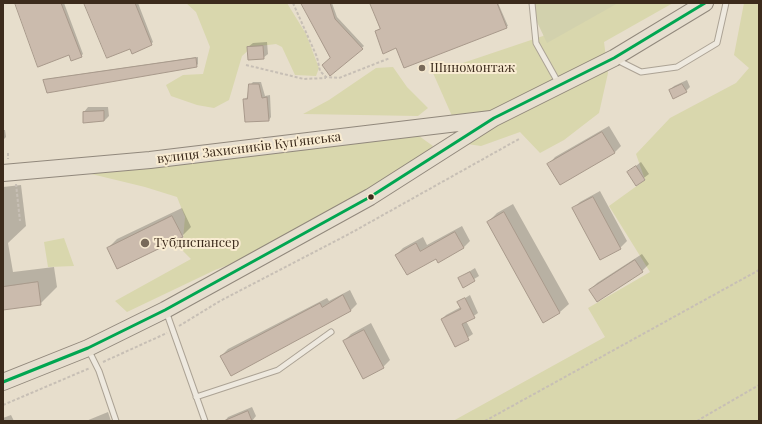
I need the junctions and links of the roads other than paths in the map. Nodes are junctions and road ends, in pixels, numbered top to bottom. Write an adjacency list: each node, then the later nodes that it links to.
1 (532, 3): 5 (lane)
2 (706, 3): 4 (main road)
3 (726, 3): 4 (lane)
4 (614, 58): 5 (main road)
5 (560, 85): 6 (main road)
6 (494, 118): 7 (main road, вулиця Захисників Куп'янська); 8 (main road)
7 (7, 173)
8 (165, 310): 10 (main road); 12 (lane)
9 (331, 332): 12 (lane)
10 (88, 348): 11 (main road); 13 (lane)
11 (3, 382)
12 (196, 397): 14 (lane)
13 (116, 421)
14 (205, 421)

